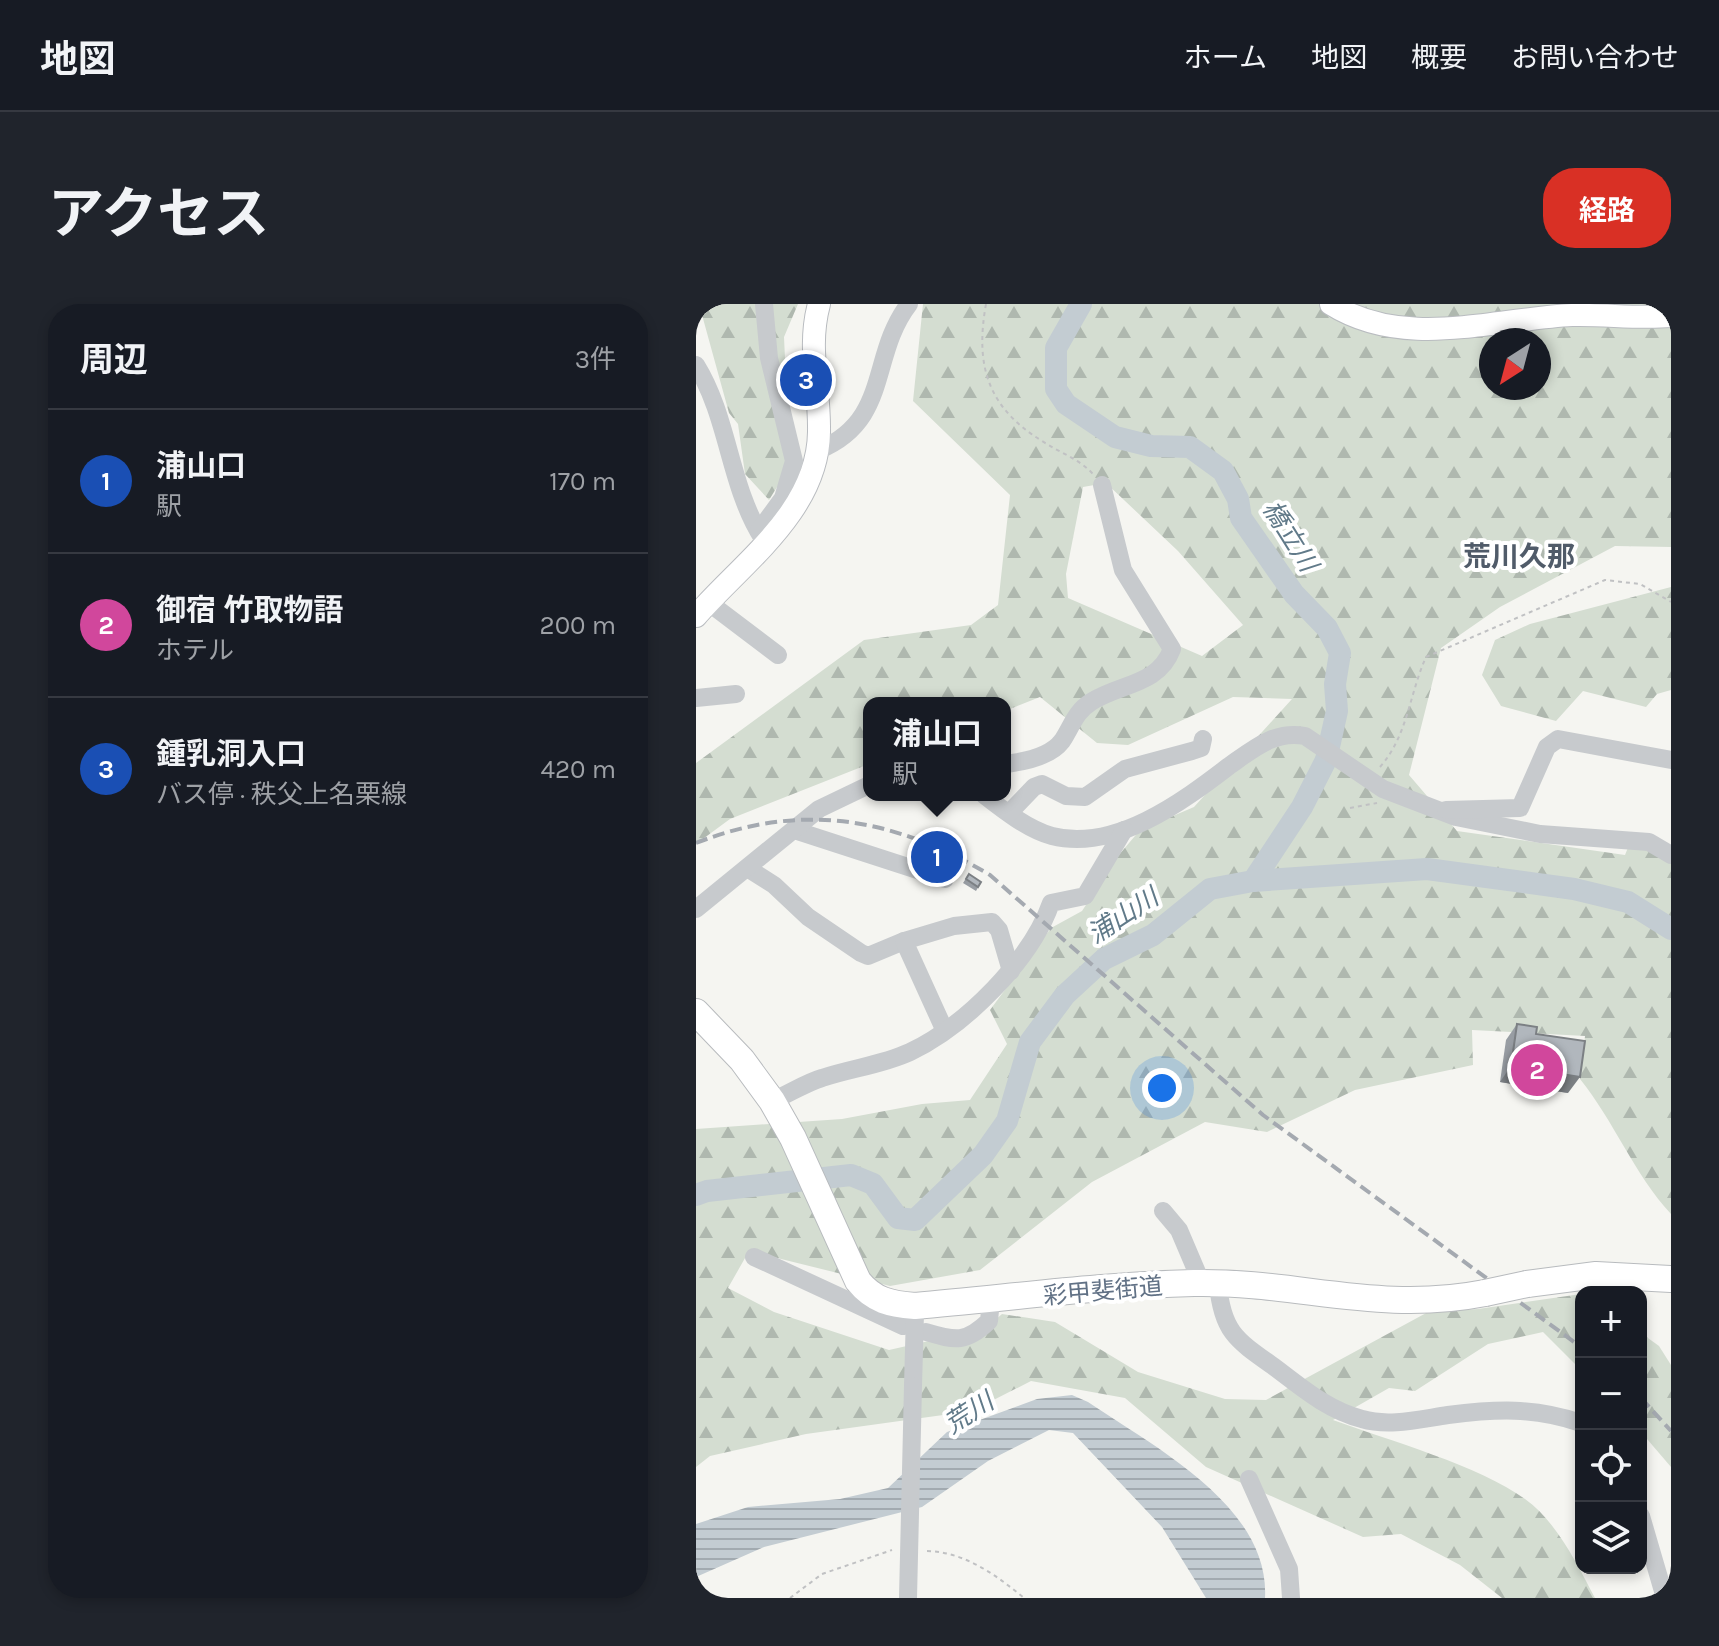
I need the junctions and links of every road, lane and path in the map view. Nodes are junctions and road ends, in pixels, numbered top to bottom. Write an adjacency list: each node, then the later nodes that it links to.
1 (764, 304): 10 (street)
2 (819, 304): 8 (main road)
3 (909, 304): 8 (street)
4 (986, 304): 9 (path)
5 (1331, 304): 6 (main road)
6 (1671, 316)
7 (696, 365): 10 (street)
8 (819, 450): 10 (main road)
9 (1102, 485): 18 (street)
10 (763, 538): 12 (main road)
11 (1671, 602): 19 (path)
12 (702, 609): 13 (street)
13 (778, 655)
14 (736, 694): 15 (street)
15 (696, 698)
16 (1203, 739): 23 (street)
17 (1671, 760): 22 (street)
18 (1011, 763)
19 (1365, 778): 22 (street); 25 (street)
20 (863, 788): 24 (street)
21 (992, 801): 23 (street)
22 (1439, 811): 26 (street)
23 (1009, 813): 25 (street)
24 (794, 830): 27 (street); 28 (street)
25 (1124, 830): 31 (street)
26 (1671, 855)
27 (747, 868): 29 (street); 30 (street)
28 (945, 879)
29 (696, 909)
30 (904, 941): 31 (street); 33 (street)
31 (1011, 971): 33 (street)
32 (696, 1012): 34 (highway, 彩甲斐街道)
33 (944, 1029): 34 (street)
34 (772, 1101): 40 (highway, 彩甲斐街道)
35 (1163, 1211): 38 (street)
36 (754, 1257): 40 (street)
37 (1671, 1279): 38 (highway, 彩甲斐街道, bridge)
38 (1210, 1284): 39 (highway, 彩甲斐街道); 42 (street)
39 (991, 1300): 40 (highway, 彩甲斐街道); 41 (street)
40 (909, 1316): 45 (street, bridge)
41 (926, 1332)
42 (1575, 1421)
43 (1249, 1479): 46 (street)
44 (1647, 1536): 47 (street)
45 (908, 1598)
46 (1291, 1598)
47 (1665, 1598)

